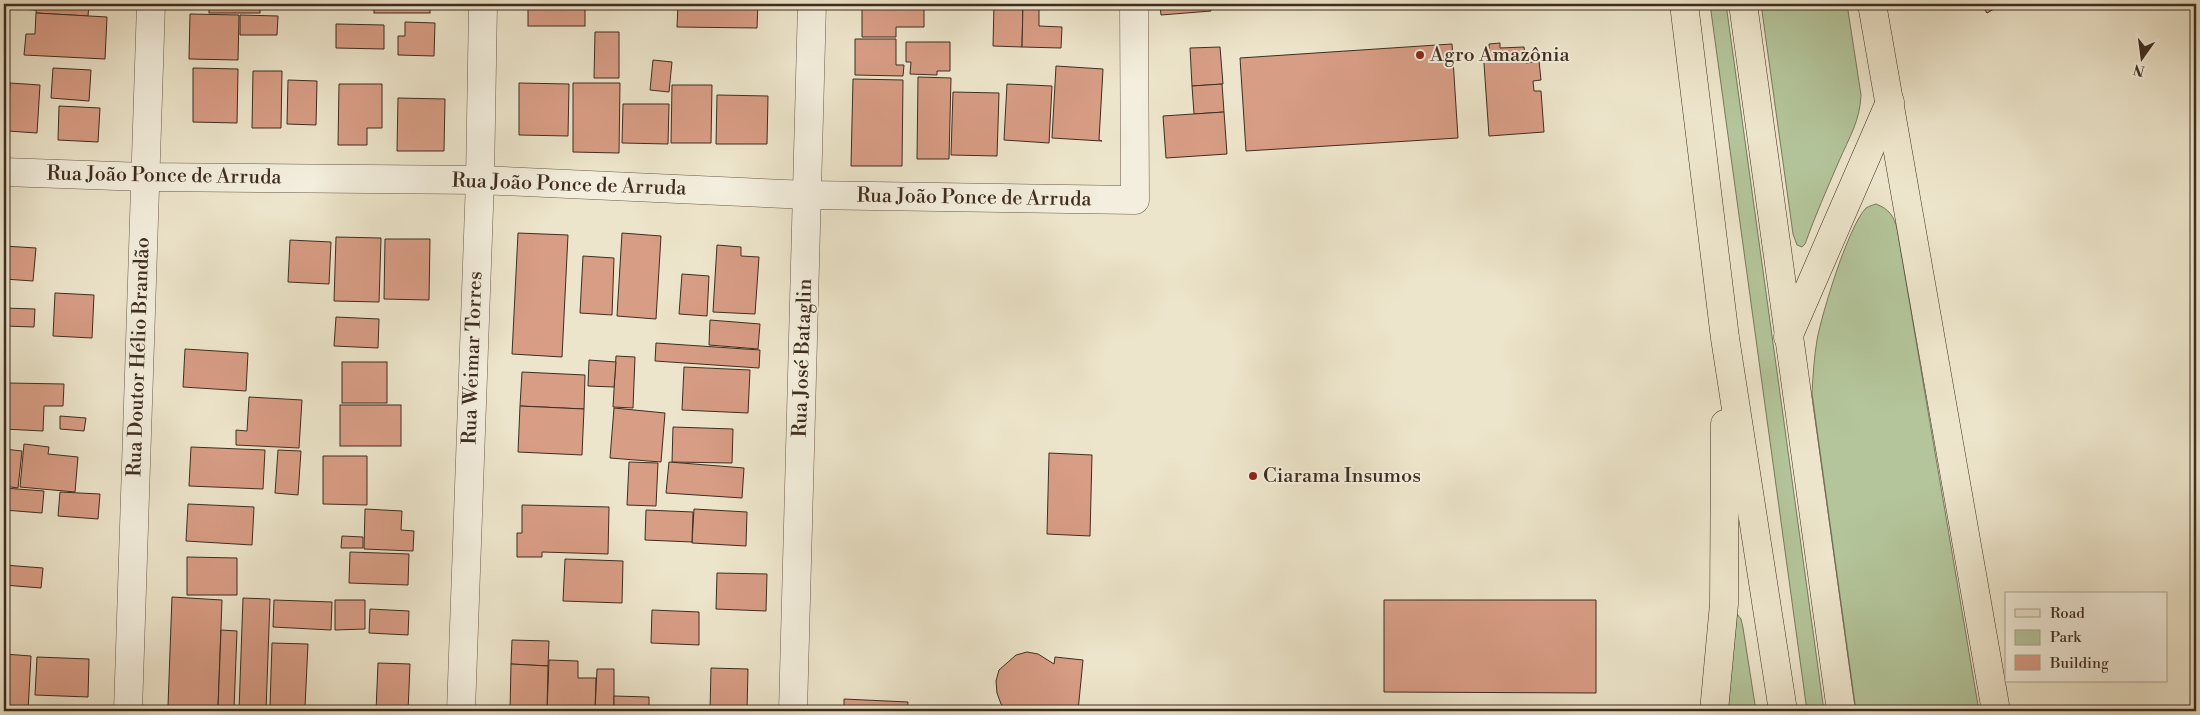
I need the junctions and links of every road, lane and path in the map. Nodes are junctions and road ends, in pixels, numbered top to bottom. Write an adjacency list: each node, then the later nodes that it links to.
1 (151, 4): 10 (street, Rua Doutor Hélio Brandão)
2 (483, 4): 11 (street, Rua Weimar Torres)
3 (812, 4): 12 (street, Rua José Bataglin)
4 (1134, 4): 12 (street, Rua João Ponce de Arruda)
5 (1684, 4): 14 (main road)
6 (1743, 4): 13 (main road)
7 (1872, 4): 8 (main road)
8 (1890, 102): 13 (main road); 21 (main road)
9 (4, 172): 10 (street, Rua João Ponce de Arruda)
10 (145, 178): 11 (street, Rua João Ponce de Arruda); 15 (street, Rua Doutor Hélio Brandão)
11 (480, 180): 12 (street, Rua João Ponce de Arruda); 16 (street, Rua Weimar Torres)
12 (808, 195): 17 (street, Rua José Bataglin)
13 (1788, 337): 20 (main road)
14 (1725, 338): 18 (main road); 19 (main road)
15 (128, 711)
16 (461, 711)
17 (793, 711)
18 (1714, 711)
19 (1783, 711)
20 (1841, 711)
21 (1996, 711)

